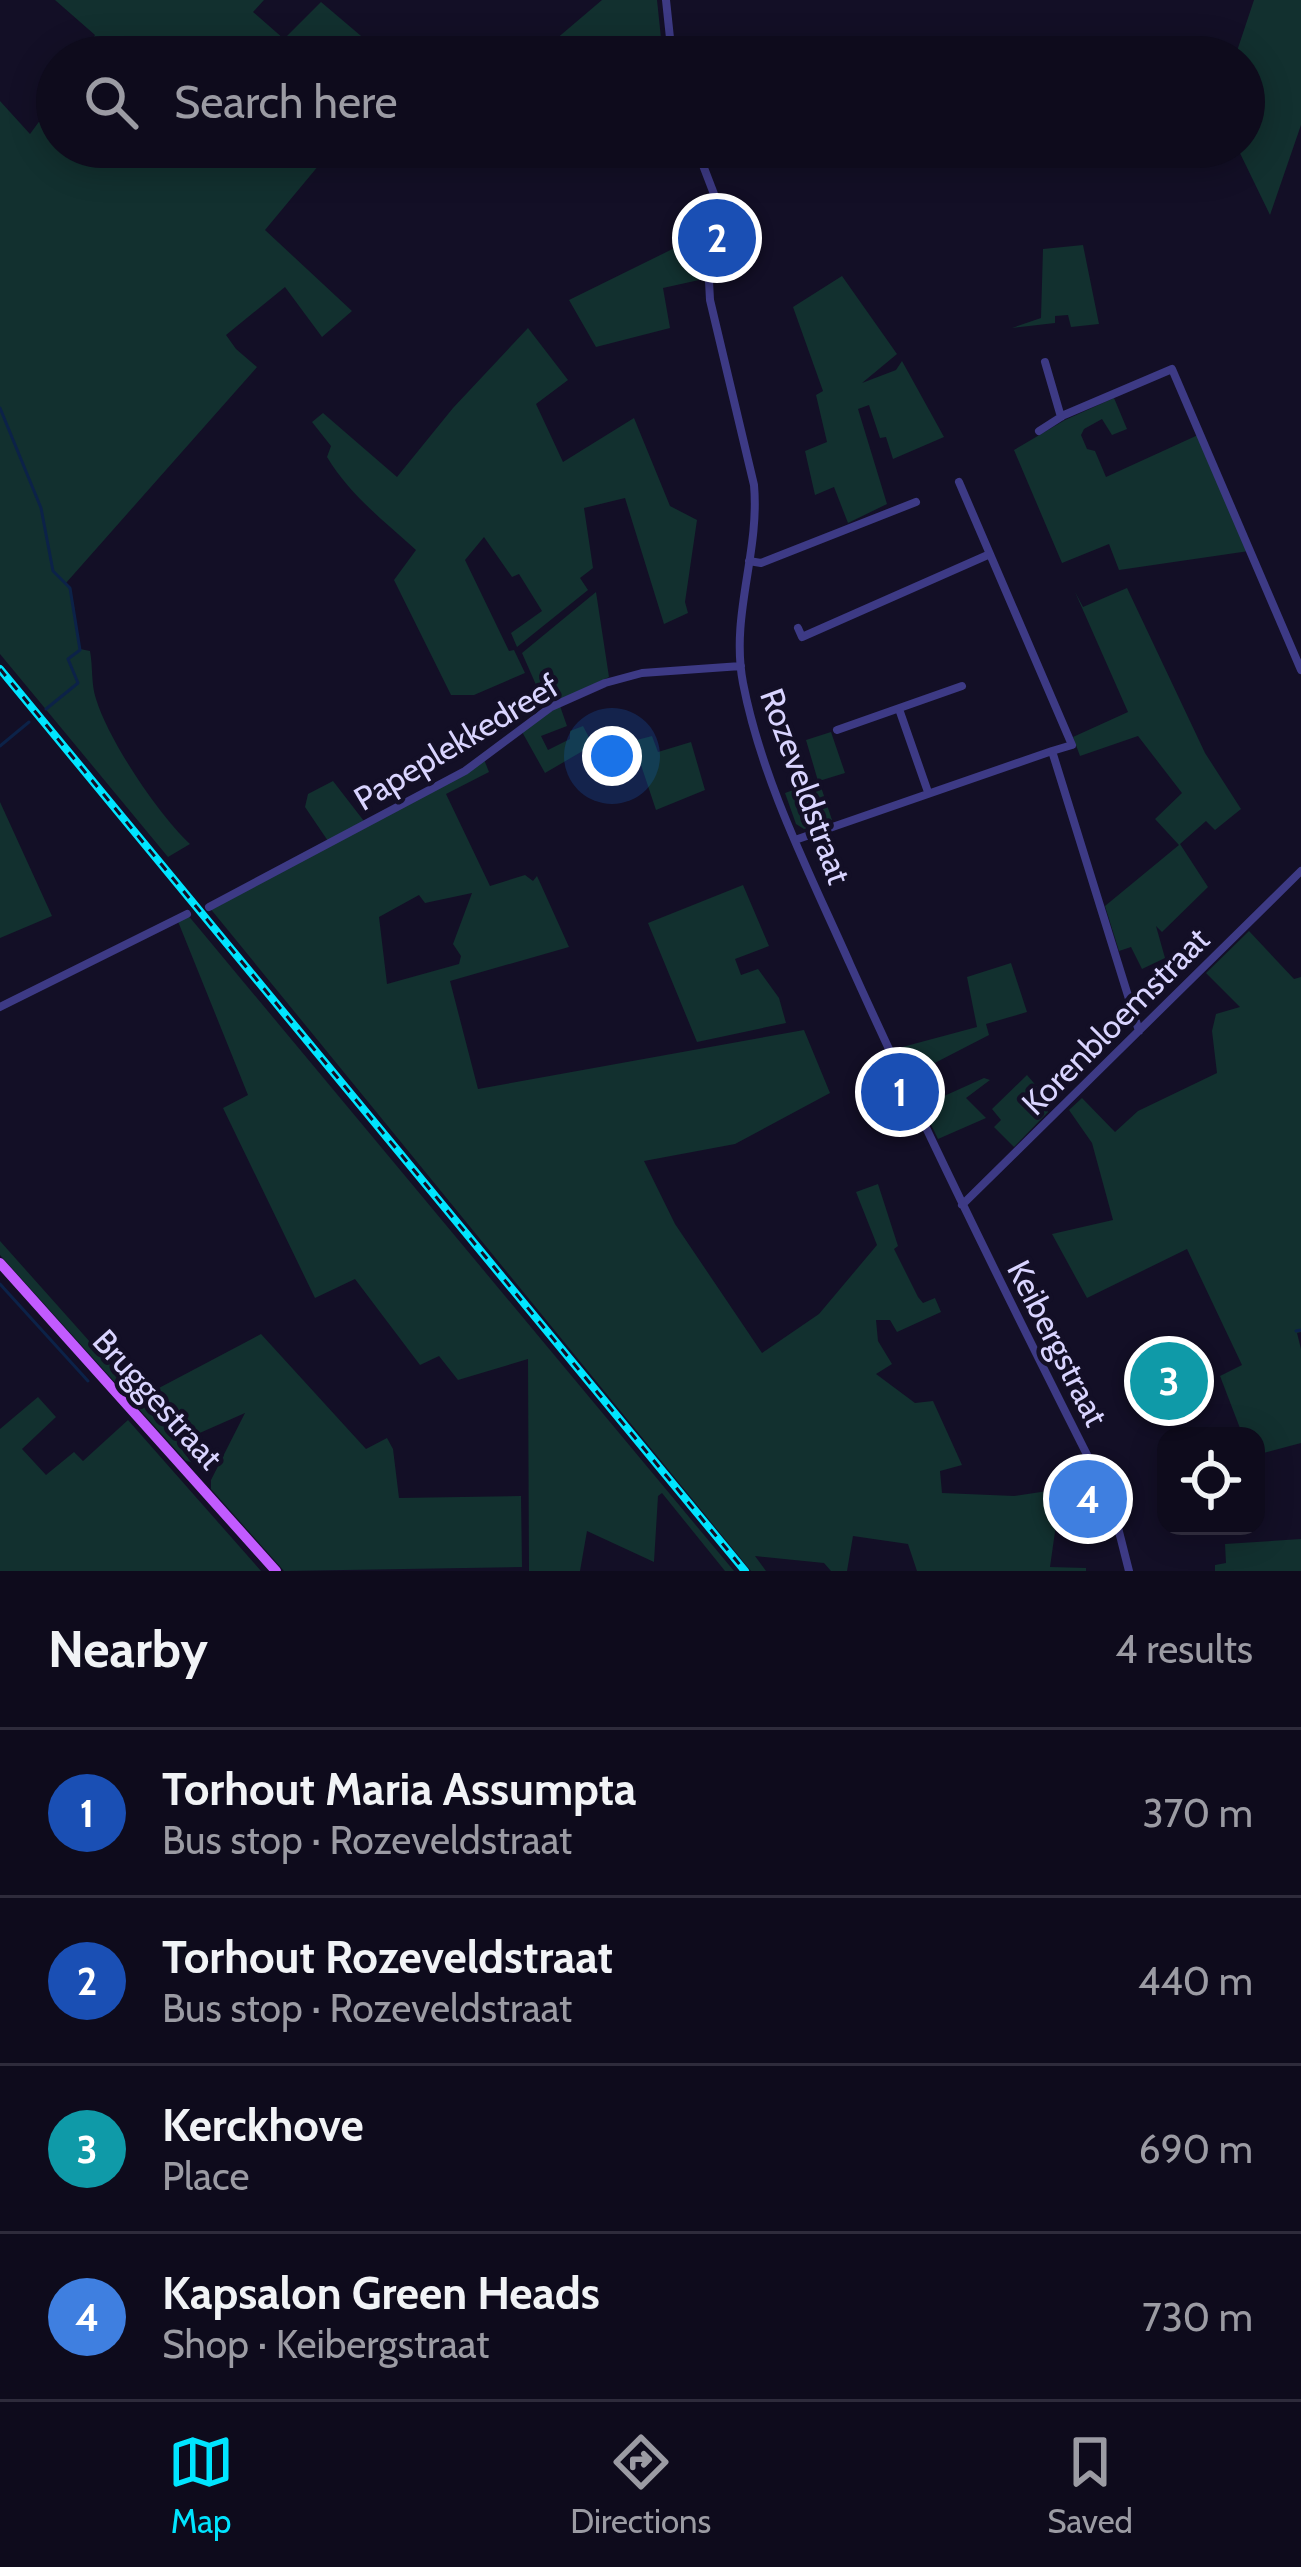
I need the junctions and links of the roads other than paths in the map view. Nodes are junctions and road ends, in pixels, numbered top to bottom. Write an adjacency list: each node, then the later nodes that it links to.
1 (666, 0): 2 (street)
2 (669, 36)
3 (704, 168): 10 (street, Rozeveldstraat)
4 (1045, 362): 5 (street)
5 (1061, 417): 6 (street); 13 (street)
6 (1040, 431)
7 (959, 482): 9 (street)
8 (916, 502): 10 (street)
9 (991, 554): 11 (street); 17 (street)
10 (749, 561): 12 (street, Rozeveldstraat)
11 (798, 628)
12 (741, 666): 19 (street, Rozeveldstraat); 21 (street, Papeplekkedreef)
13 (1301, 670)
14 (962, 686): 15 (street)
15 (899, 709): 16 (street); 18 (street)
16 (837, 730)
17 (1052, 751): 18 (street); 24 (street)
18 (928, 792): 19 (street)
19 (794, 840): 25 (street, Rozeveldstraat)
20 (1301, 871): 24 (street, Korenbloemstraat)
21 (209, 907)
22 (187, 914): 23 (street)
23 (0, 1007)
24 (1139, 1031): 25 (street, Korenbloemstraat)
25 (962, 1205): 28 (street, Keibergstraat)
26 (0, 1263): 27 (main road, Bruggestraat)
27 (276, 1571)
28 (1129, 1571)

